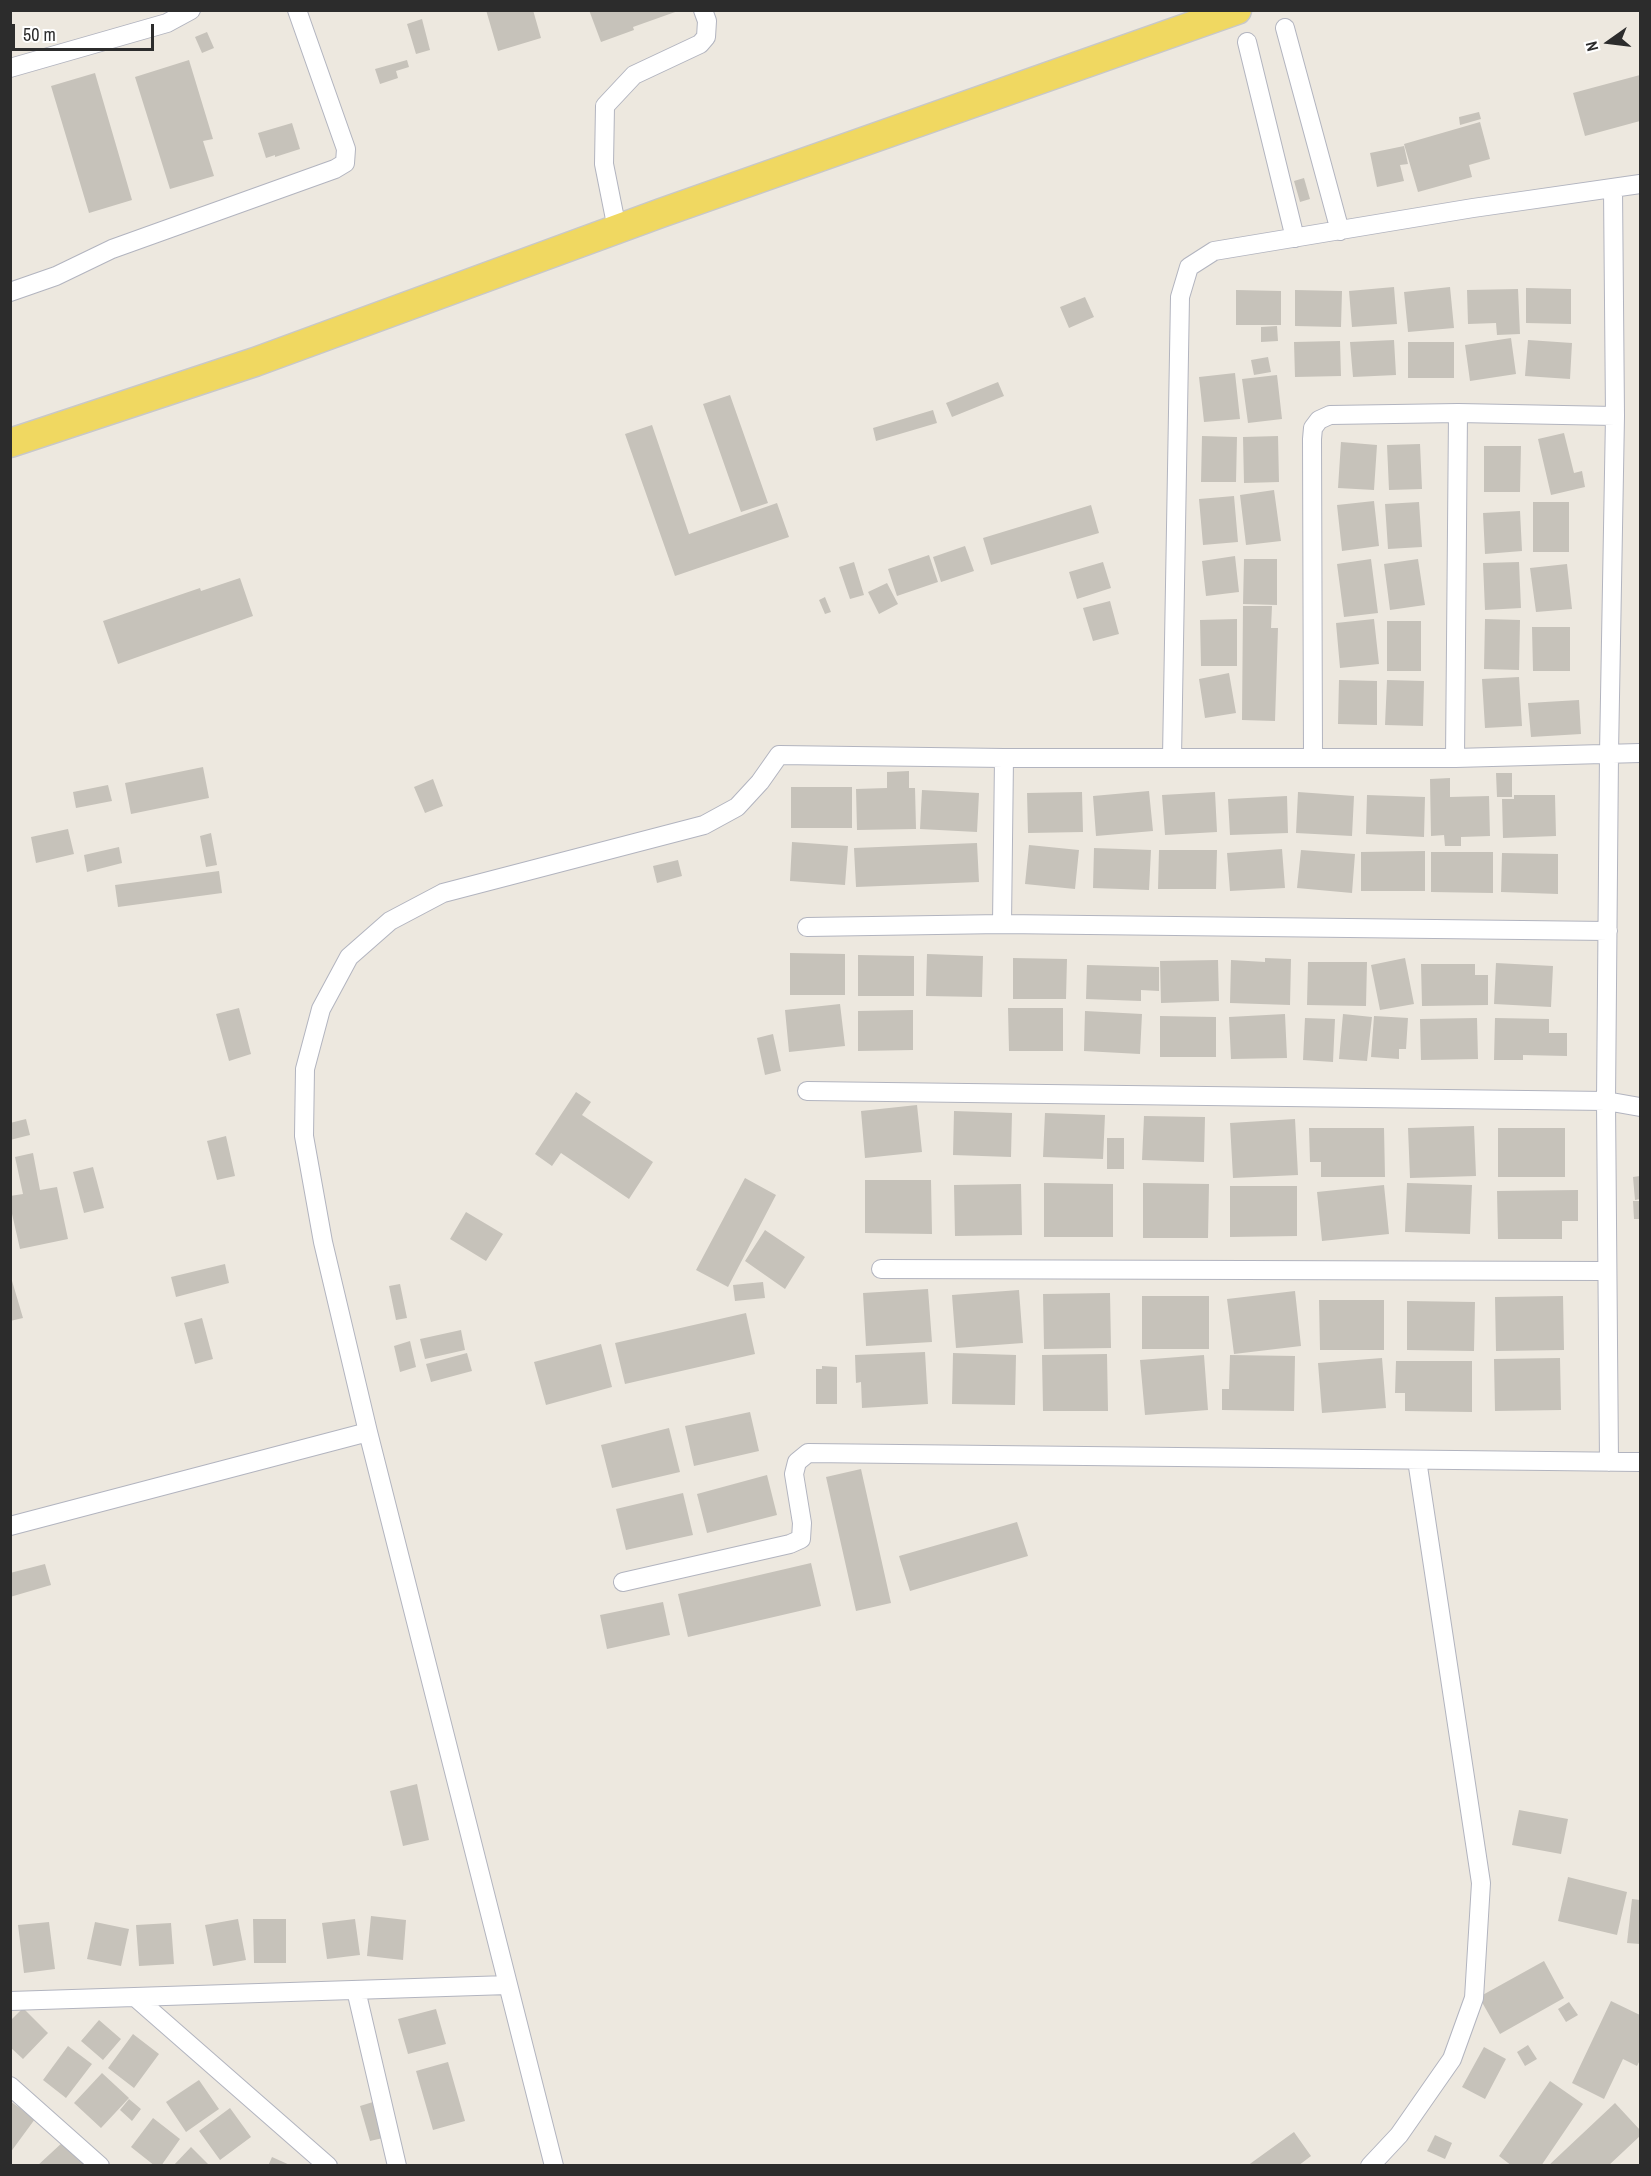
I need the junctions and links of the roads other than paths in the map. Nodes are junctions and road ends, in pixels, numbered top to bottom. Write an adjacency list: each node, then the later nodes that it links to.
1 (191, 10): 7 (street)
2 (297, 10): 13 (street)
3 (703, 10): 10 (street)
4 (1237, 10): 10 (main road)
5 (1285, 28): 11 (street)
6 (1247, 42): 12 (street)
7 (10, 68)
8 (1641, 184): 9 (street)
9 (1613, 189): 11 (street); 15 (street)
10 (617, 229): 16 (main road)
11 (1340, 231): 12 (street)
12 (1295, 238): 19 (street)
13 (10, 292)
14 (1458, 413): 15 (street); 21 (street); 22 (street)
15 (1615, 416): 17 (street)
16 (10, 443)
17 (1609, 753): 18 (street); 22 (street); 25 (street)
18 (1641, 753)
19 (1172, 757): 20 (street); 21 (street)
20 (1004, 758): 23 (street); 31 (street)
21 (1313, 758): 22 (street)
22 (1455, 758)
23 (1002, 924): 24 (street); 25 (street)
24 (807, 927)
25 (1608, 931): 27 (street)
26 (807, 1091): 27 (street)
27 (1606, 1101): 28 (street); 30 (street)
28 (1641, 1107)
29 (881, 1269): 30 (street)
30 (1606, 1271): 33 (street)
31 (368, 1432): 35 (street); 37 (street)
32 (1417, 1460): 33 (street); 36 (street); 46 (street)
33 (1609, 1462): 34 (street)
34 (1641, 1462)
35 (10, 1526)
36 (623, 1582)
37 (508, 1985): 38 (street); 45 (street)
38 (356, 1990): 39 (street); 44 (street)
39 (135, 1997): 40 (street); 43 (street)
40 (10, 2001)
41 (10, 2086): 42 (street)
42 (100, 2166)
43 (328, 2166)
44 (397, 2166)
45 (554, 2166)
46 (1370, 2166)

